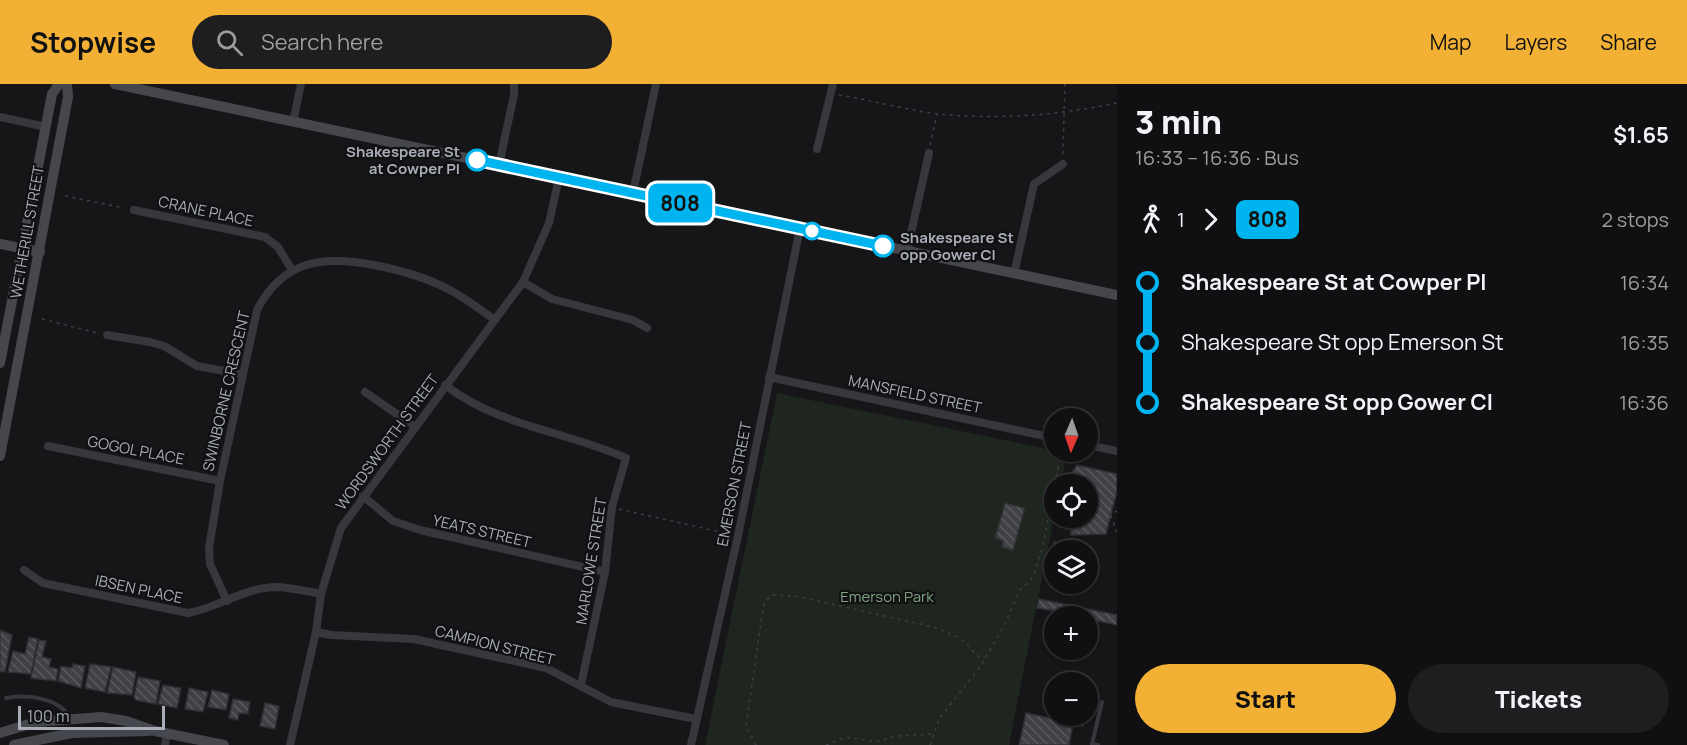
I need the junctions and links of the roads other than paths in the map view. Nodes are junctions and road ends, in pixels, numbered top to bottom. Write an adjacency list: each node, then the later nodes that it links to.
1 (59, 84): 10 (street, WETHERILL STREET)
2 (67, 84): 22 (street, WETHERILL STREET)
3 (115, 84): 9 (street)
4 (301, 84): 9 (street)
5 (514, 84): 14 (street)
6 (656, 84): 16 (street)
7 (833, 84): 11 (street)
8 (0, 117): 10 (street)
9 (293, 122): 14 (street)
10 (46, 127): 20 (street, WETHERILL STREET)
11 (817, 149)
12 (929, 153): 21 (street)
13 (1063, 164): 24 (street)
14 (499, 165): 15 (street)
15 (559, 178): 16 (street); 25 (street, WORDSWORTH STREET)
16 (633, 193): 18 (street)
17 (134, 210): 23 (street, CRANE PLACE)
18 (800, 228): 21 (street); 32 (street, EMERSON STREET)
19 (0, 244): 20 (street)
20 (22, 249): 22 (street); 30 (street, WETHERILL STREET)
21 (908, 251): 24 (street)
22 (40, 252): 35 (street, WETHERILL STREET)
23 (292, 270): 27 (street, SWINBORNE CRESCENT); 31 (street, SWINBORNE CRESCENT)
24 (1014, 274): 26 (street)
25 (523, 282): 27 (street, WORDSWORTH STREET); 28 (street)
26 (1117, 295)
27 (494, 319): 33 (street, WORDSWORTH STREET)
28 (647, 328)
29 (107, 335): 31 (street)
30 (0, 363)
31 (242, 374): 42 (street, SWINBORNE CRESCENT)
32 (769, 377): 37 (street, MANSFIELD STREET); 53 (street, EMERSON STREET)
33 (445, 385): 36 (street, WORDSWORTH STREET); 45 (street, MARLOWE STREET)
34 (365, 392): 36 (street)
35 (4, 412): 41 (street, WETHERILL STREET)
36 (414, 426): 43 (street, WORDSWORTH STREET)
37 (1044, 436)
38 (48, 446): 42 (street, GOGOL PLACE)
39 (1098, 447): 40 (street)
40 (1117, 451)
41 (0, 456)
42 (220, 481): 47 (street, SWINBORNE CRESCENT)
43 (363, 496): 45 (street, YEATS STREET); 46 (street, WORDSWORTH STREET)
44 (24, 570): 47 (street, IBSEN PLACE)
45 (605, 572): 49 (street, MARLOWE STREET)
46 (321, 594): 47 (street, IBSEN PLACE); 48 (street, WORDSWORTH STREET)
47 (227, 601)
48 (316, 632): 49 (street, CAMPION STREET); 59 (street, WORDSWORTH STREET)
49 (581, 685): 53 (street, CAMPION STREET)
50 (6, 698): 52 (lane)
51 (1102, 702): 61 (lane)
52 (70, 717): 54 (street); 55 (street)
53 (696, 719): 60 (street, EMERSON STREET)
54 (161, 732): 56 (street); 57 (street); 58 (street)
55 (0, 733)
56 (14, 745)
57 (165, 745)
58 (224, 745)
59 (290, 745)
60 (691, 745)
61 (1098, 745)

